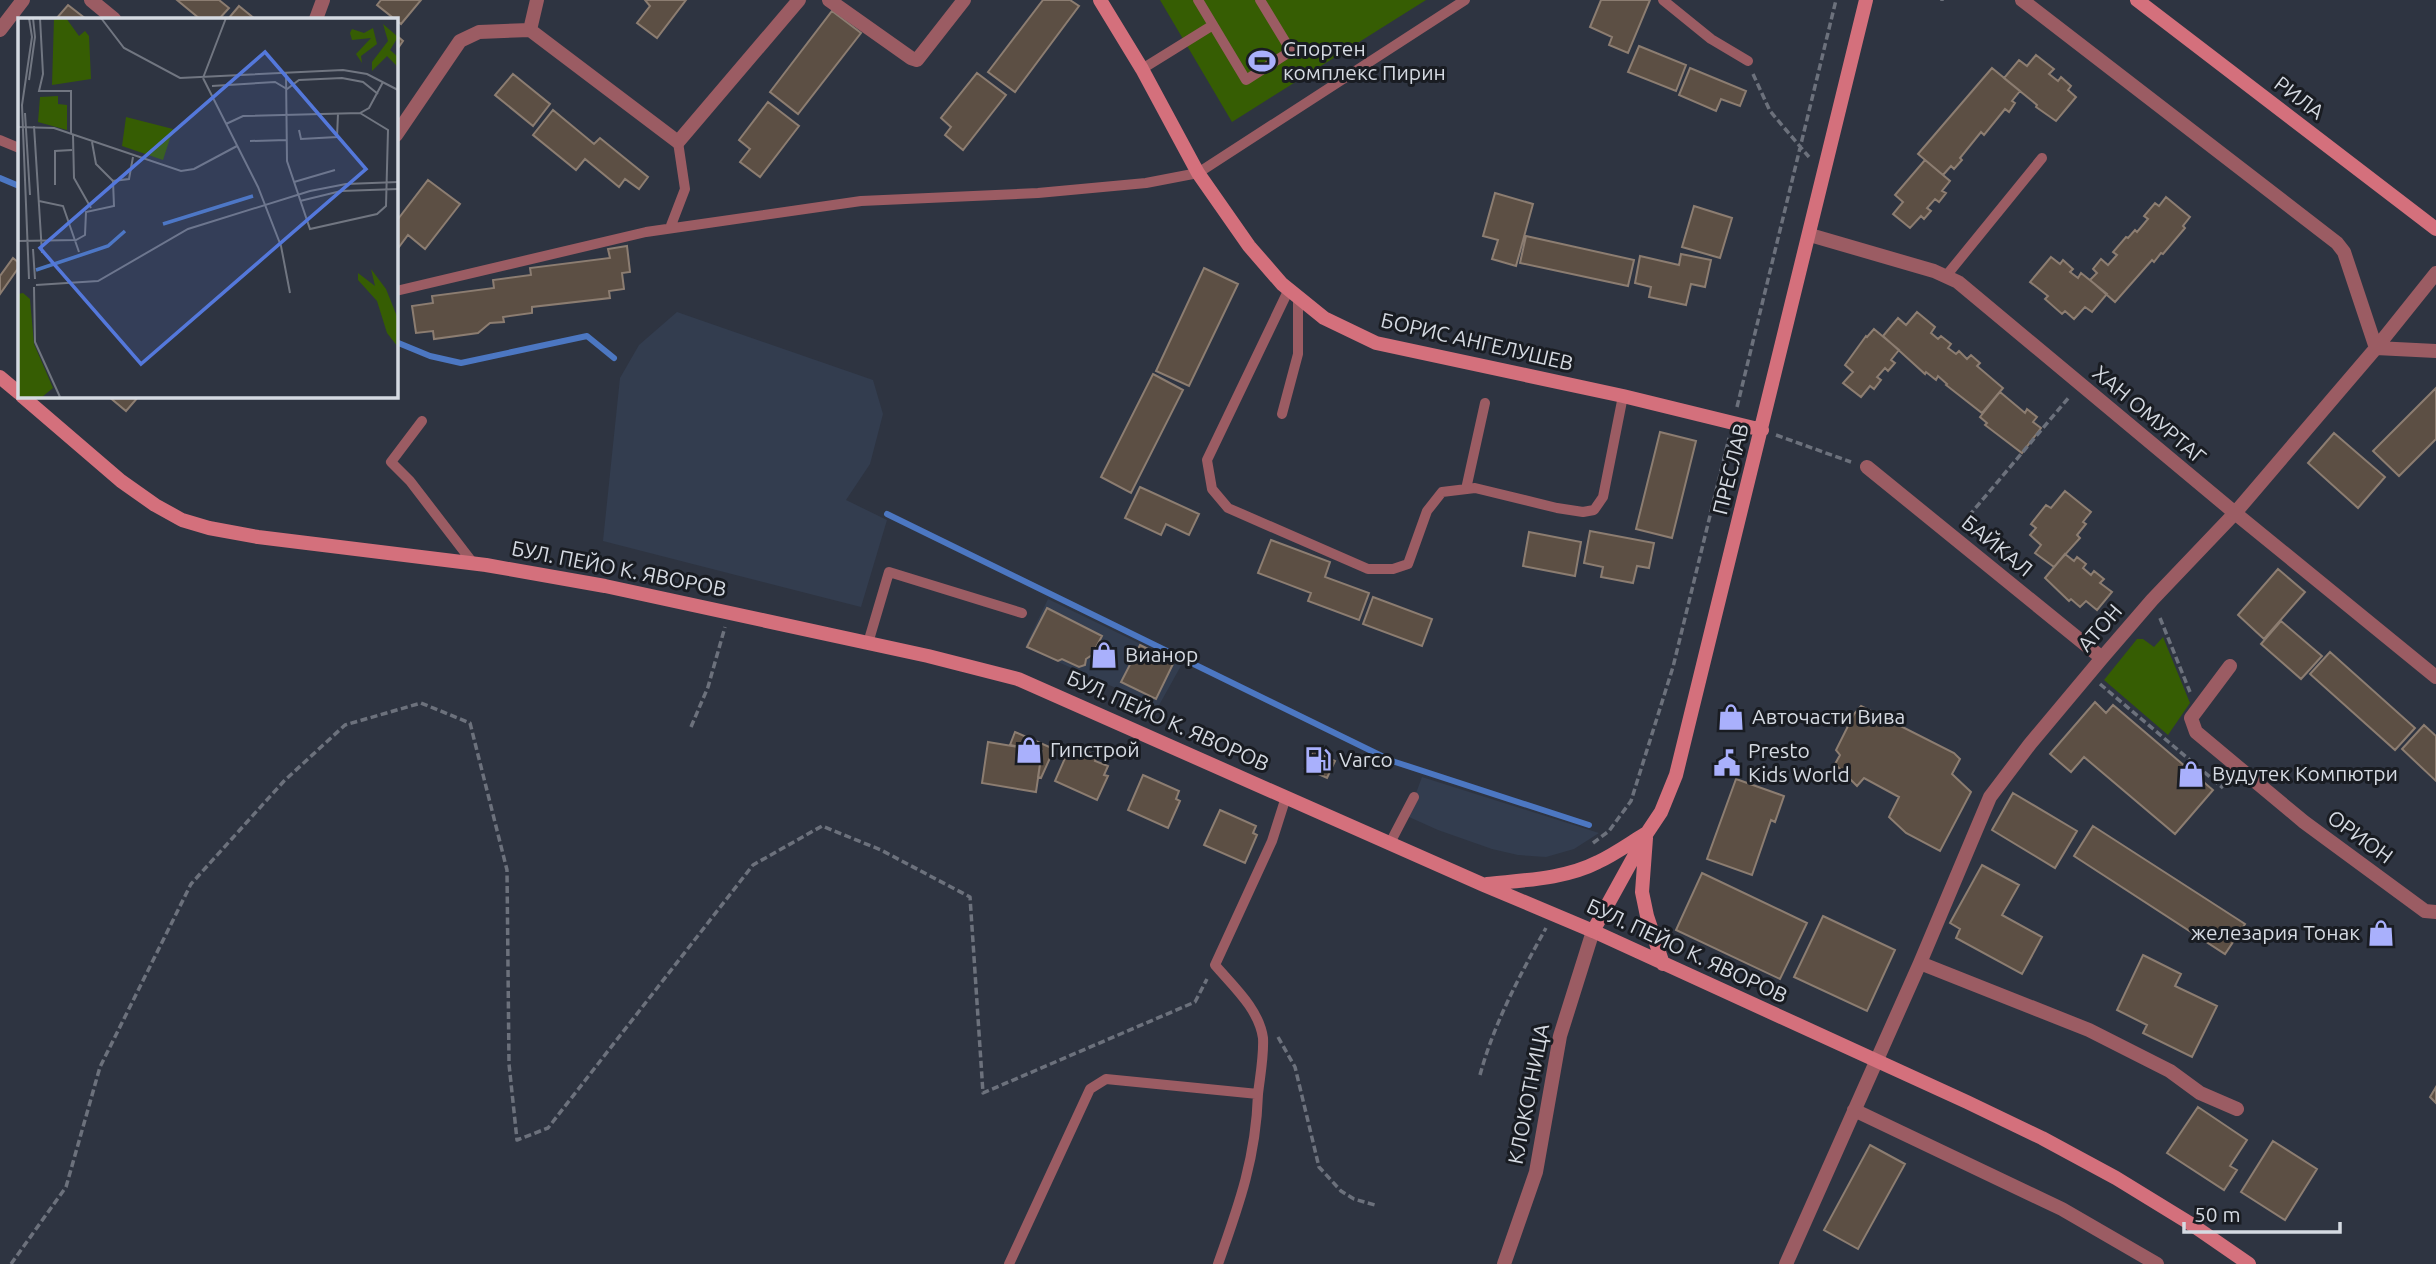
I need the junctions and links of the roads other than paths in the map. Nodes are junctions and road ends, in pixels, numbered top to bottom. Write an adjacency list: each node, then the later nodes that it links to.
1 (23, 0): 19 (street)
2 (91, 0): 16 (street)
3 (323, 0): 17 (street)
4 (537, 0): 20 (street)
5 (799, 0): 25 (street)
6 (829, 0): 7 (street)
7 (964, 0)
8 (1100, 0): 22 (street, БОРИС АНГЕЛУШЕВ)
9 (1198, 0): 18 (lane)
10 (1260, 0): 18 (lane)
11 (1465, 0): 28 (lane)
12 (1664, 0): 21 (lane)
13 (1866, 0): 31 (street, ПРЕСЛАВ)
14 (2022, 0): 36 (street)
15 (2137, 0): 30 (street, РИЛА)
16 (113, 18)
17 (316, 18)
18 (1213, 25): 22 (lane)
19 (0, 30)
20 (530, 30): 23 (street); 25 (street)
21 (1748, 61)
22 (1142, 69): 28 (street, БОРИС АНГЕЛУШЕВ)
23 (397, 134)
24 (0, 139): 26 (lane)
25 (678, 142): 29 (lane)
26 (18, 148)
27 (2042, 158): 33 (lane)
28 (1198, 173): 29 (lane); 35 (street, БОРИС АНГЕЛУШЕВ)
29 (670, 229): 34 (lane)
30 (2436, 229)
31 (1810, 235): 33 (street, ХАН ОМУРТАГ); 45 (street, ПРЕСЛАВ)
32 (2436, 273): 36 (street, АТОН)
33 (1946, 276): 48 (street, ХАН ОМУРТАГ)
34 (397, 291)
35 (1293, 293): 40 (street, БОРИС АНГЕЛУШЕВ); 43 (lane); 47 (lane)
36 (2376, 348): 37 (street); 48 (street, АТОН)
37 (2436, 351)
38 (0, 377): 39 (street, БУЛ. ПЕЙО К. ЯВОРОВ)
39 (18, 392)
40 (1623, 396): 45 (street, БОРИС АНГЕЛУШЕВ); 47 (lane)
41 (23, 397): 49 (street, БУЛ. ПЕЙО К. ЯВОРОВ)
42 (1485, 403): 47 (lane)
43 (1282, 414)
44 (422, 421): 49 (lane)
45 (1762, 430): 57 (street, ПРЕСЛАВ)
46 (1867, 467): 52 (street, БАЙКАЛ)
47 (1466, 489)
48 (2235, 513): 52 (street, АТОН); 54 (street, ХАН ОМУРТАГ)
49 (472, 563): 51 (street, БУЛ. ПЕЙО К. ЯВОРОВ)
50 (1022, 613): 51 (lane)
51 (868, 643): 55 (street, БУЛ. ПЕЙО К. ЯВОРОВ)
52 (2102, 658): 62 (street, АТОН)
53 (2230, 666): 60 (street, ОРИОН)
54 (2436, 677)
55 (1286, 797): 58 (street, БУЛ. ПЕЙО К. ЯВОРОВ); 65 (lane)
56 (1414, 797): 58 (lane)
57 (1647, 834): 59 (street); 61 (street, ПРЕСЛАВ); 63 (street)
58 (1390, 843): 59 (street, БУЛ. ПЕЙО К. ЯВОРОВ)
59 (1484, 885): 61 (street, БУЛ. ПЕЙО К. ЯВОРОВ)
60 (2436, 912)
61 (1594, 931): 63 (street, БУЛ. ПЕЙО К. ЯВОРОВ); 70 (street, КЛОКОТНИЦА)
62 (1920, 963): 64 (street, АТОН); 67 (street)
63 (1663, 964): 64 (street, БУЛ. ПЕЙО К. ЯВОРОВ)
64 (1876, 1061): 66 (street, АТОН); 73 (street, БУЛ. ПЕЙО К. ЯВОРОВ)
65 (1258, 1094): 68 (lane); 69 (lane)
66 (1854, 1110): 71 (street, АТОН); 72 (street)
67 (2237, 1110)
68 (1009, 1264)
69 (1218, 1264)
70 (1504, 1264)
71 (1786, 1264)
72 (2157, 1264)
73 (2249, 1264)

